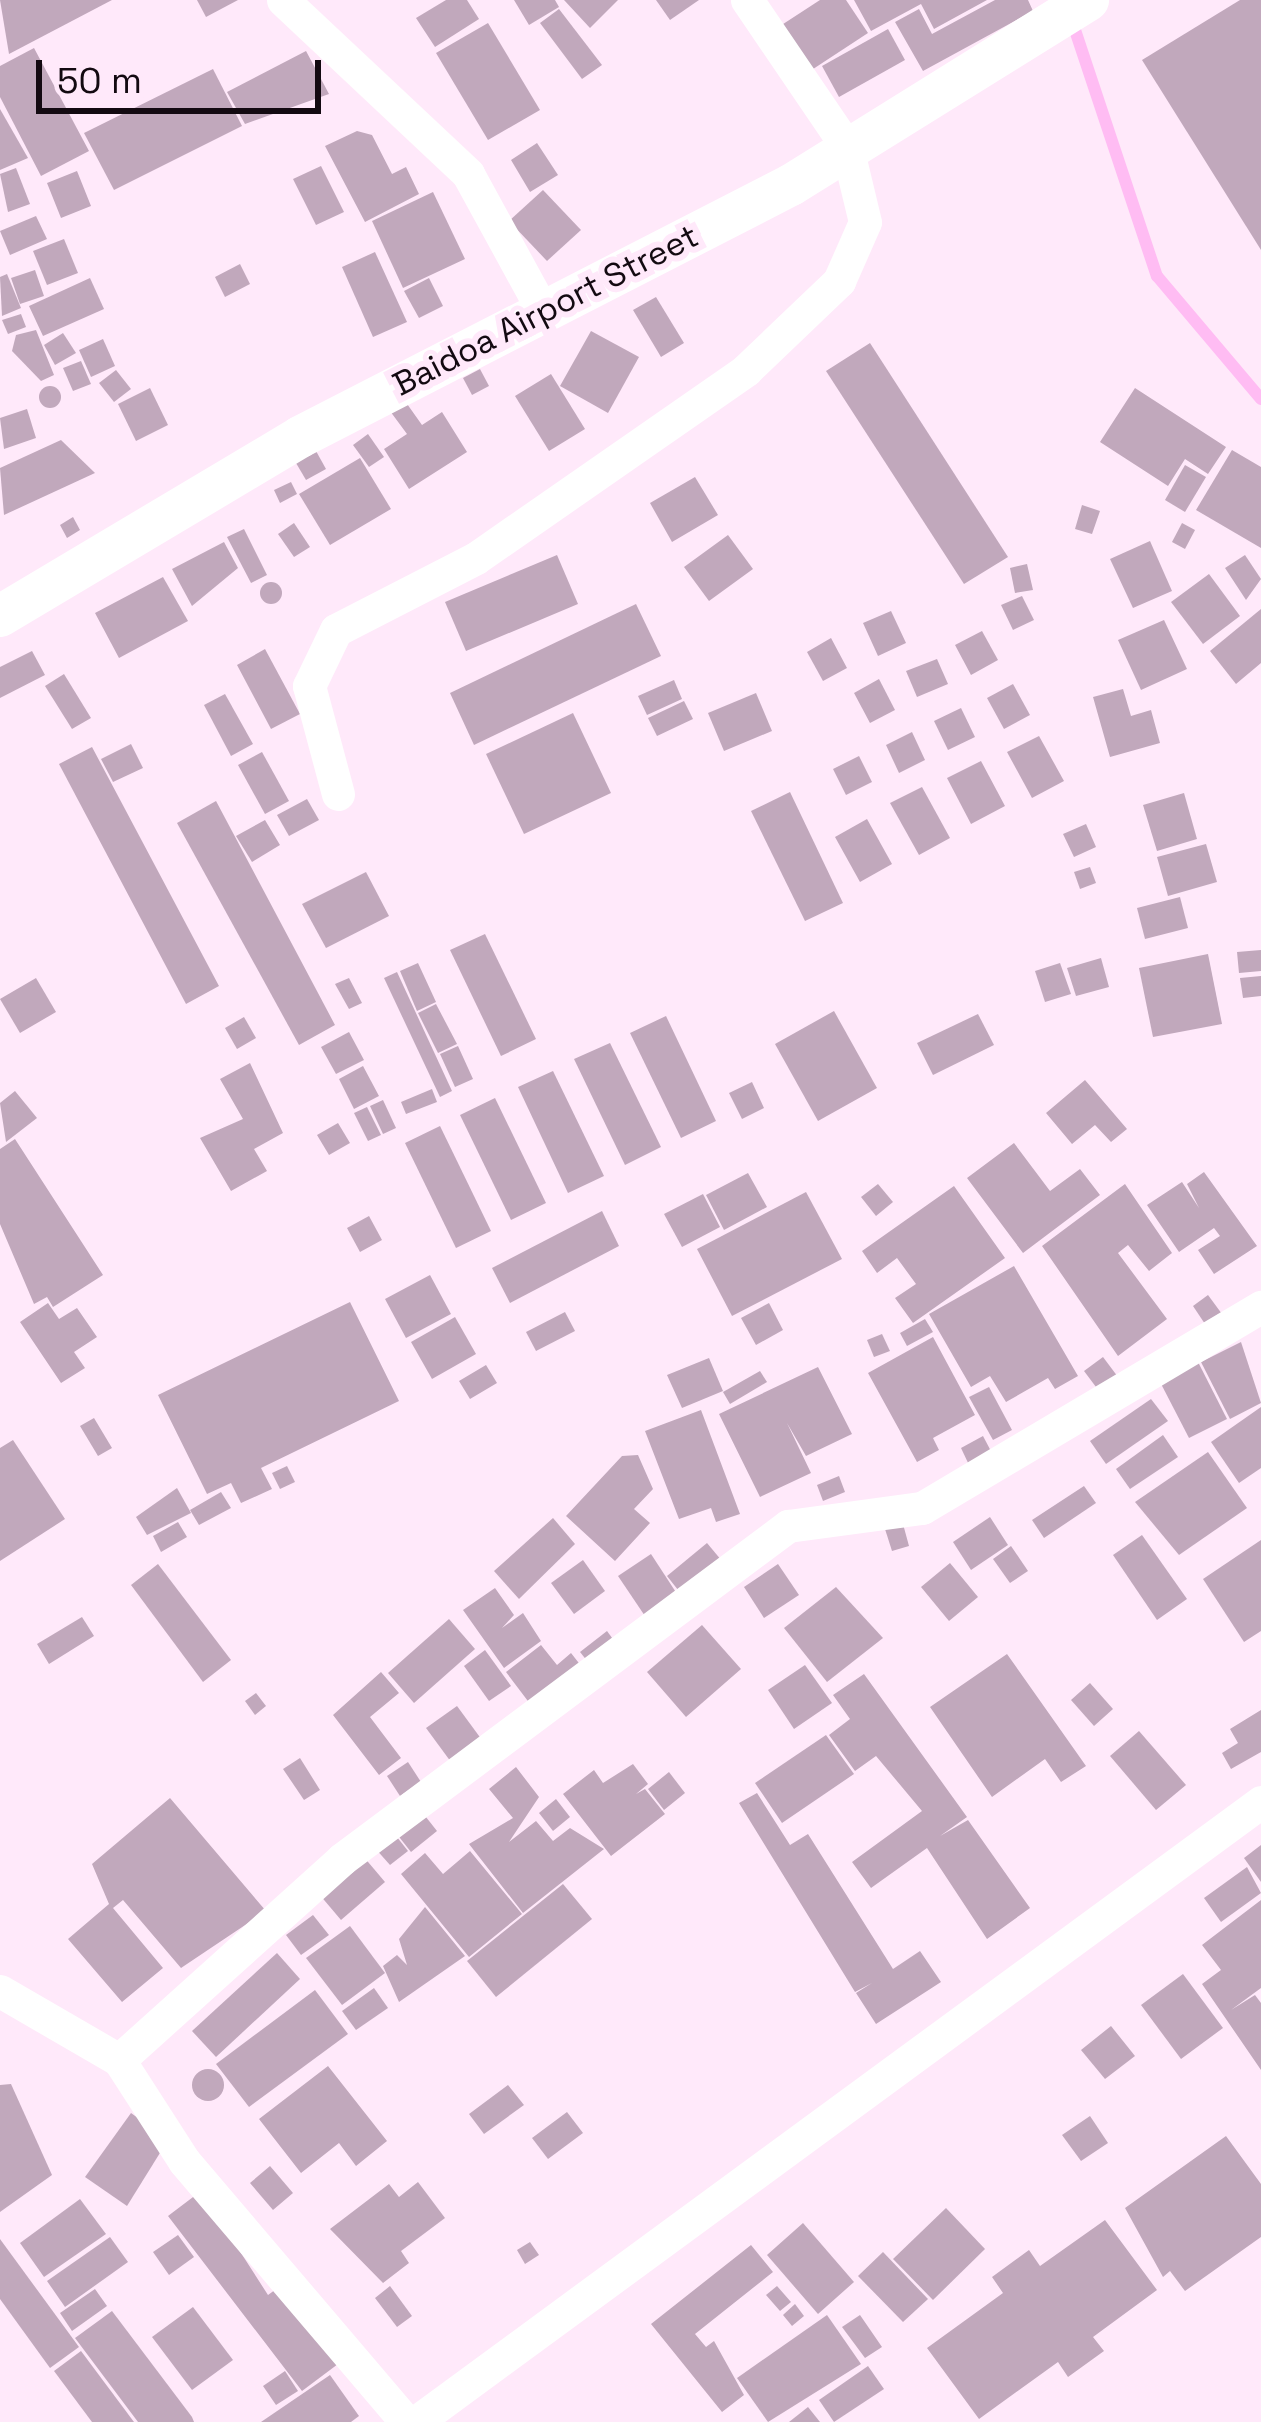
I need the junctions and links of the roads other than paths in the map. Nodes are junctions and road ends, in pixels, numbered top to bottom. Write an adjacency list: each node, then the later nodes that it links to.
1 (283, 0): 5 (street)
2 (747, 0): 4 (street)
3 (1088, 0): 4 (street, Baidoa Airport Street)
4 (848, 147): 5 (street, Baidoa Airport Street); 7 (street)
5 (543, 311): 6 (street, Baidoa Airport Street)
6 (0, 616)
7 (338, 794)
8 (1261, 1307): 11 (street)
9 (1261, 1802): 13 (street)
10 (0, 1991): 11 (street)
11 (119, 2060): 12 (street)
12 (406, 2422)
13 (416, 2422)

